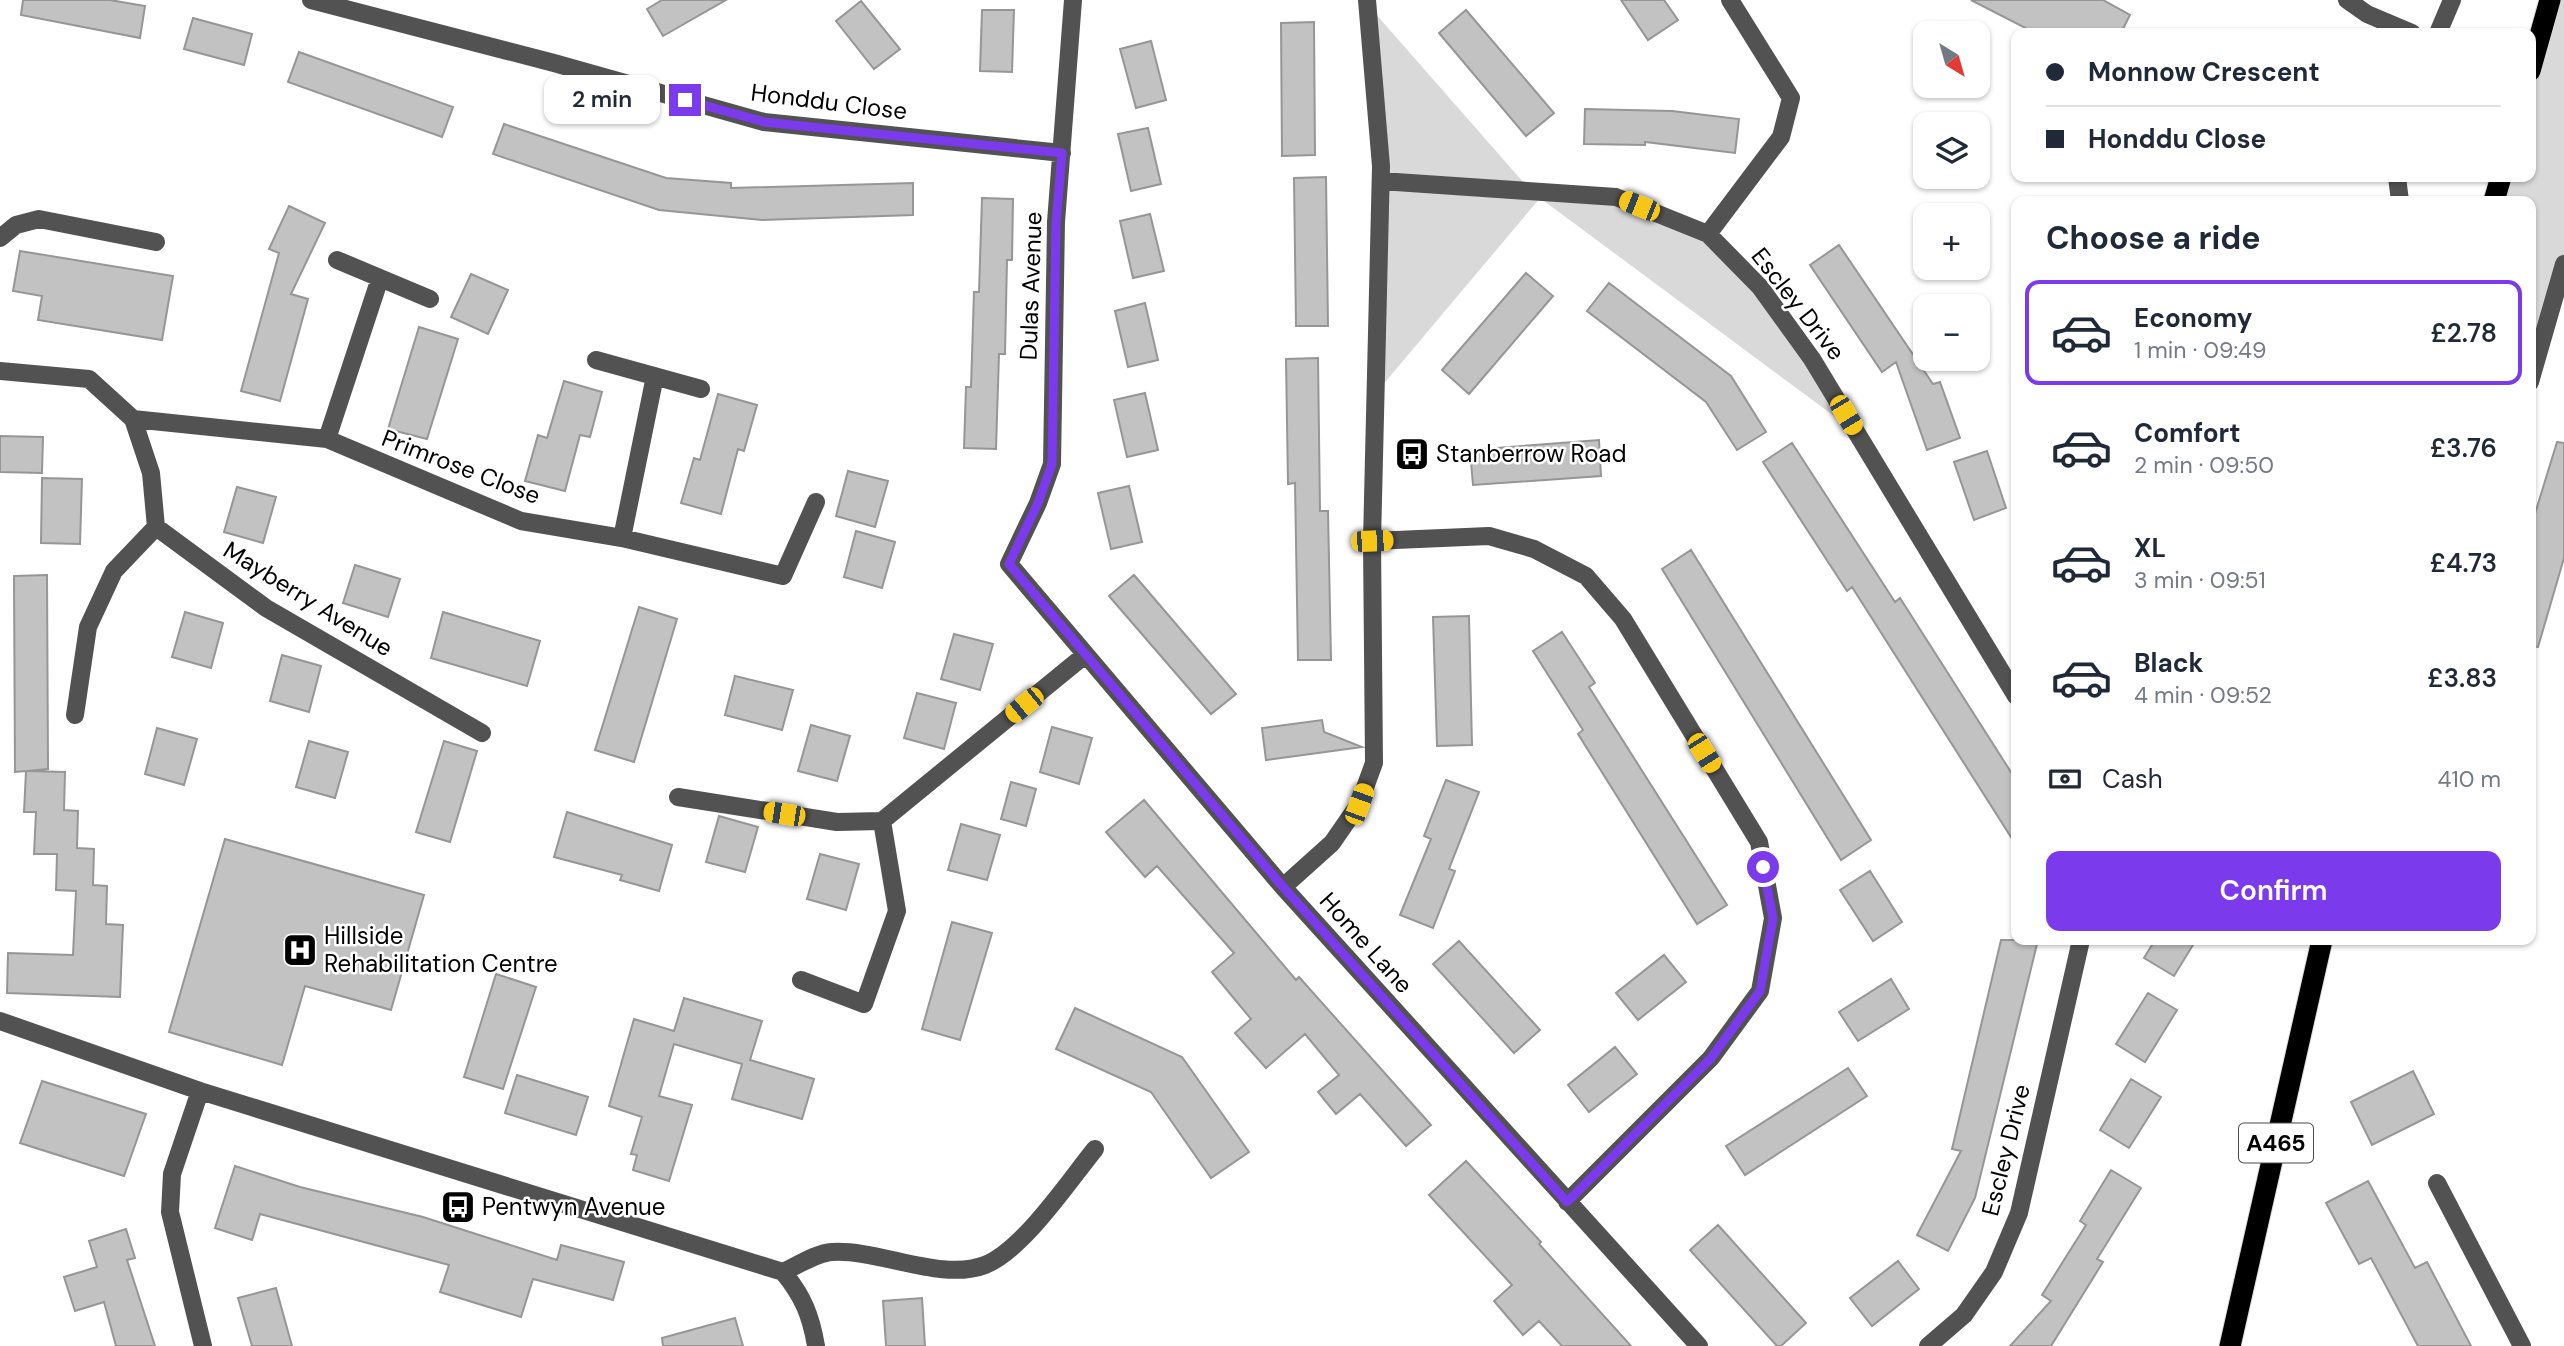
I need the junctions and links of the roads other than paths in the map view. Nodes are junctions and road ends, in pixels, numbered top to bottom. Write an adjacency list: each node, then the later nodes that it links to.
1 (311, 0): 11 (street, Honddu Close)
2 (1073, 0): 11 (street, Dulas Avenue)
3 (1367, 0): 12 (street)
4 (1730, 0): 13 (street)
5 (2347, 0): 8 (street)
6 (2452, 0): 9 (street)
7 (2550, 0): 10 (highway)
8 (2400, 28)
9 (2440, 28)
10 (2536, 50)
11 (1062, 153): 31 (street, Dulas Avenue)
12 (1381, 181): 13 (street, Escley Drive); 30 (street)
13 (1708, 234): 33 (street, Escley Drive)
14 (0, 238): 15 (street)
15 (156, 242)
16 (337, 260): 18 (street)
17 (2564, 264): 21 (street)
18 (380, 278): 19 (street); 26 (street)
19 (430, 299)
20 (596, 360): 23 (street)
21 (2536, 361)
22 (0, 371): 25 (street)
23 (655, 376): 24 (street); 29 (street)
24 (701, 389)
25 (133, 419): 26 (street, Primrose Close); 28 (street)
26 (327, 439): 29 (street, Primrose Close)
27 (816, 502): 29 (street, Primrose Close)
28 (156, 527): 34 (street); 35 (street, Mayberry Avenue)
29 (622, 538)
30 (1372, 541): 38 (street); 46 (street)
31 (1009, 564): 32 (street, Home Lane)
32 (1085, 655): 37 (street); 38 (street, Home Lane)
33 (2011, 688)
34 (75, 715)
35 (482, 733)
36 (678, 797): 37 (street)
37 (882, 821): 41 (street)
38 (1283, 887): 46 (street, Home Lane)
39 (2080, 945): 51 (street, Escley Drive)
40 (2321, 945): 52 (highway, A465)
41 (801, 981)
42 (0, 1021): 43 (street)
43 (200, 1091): 47 (street); 48 (street)
44 (1095, 1149): 47 (street)
45 (2437, 1182): 53 (street)
46 (1567, 1202): 50 (street, Home Lane)
47 (783, 1272): 49 (street)
48 (203, 1346)
49 (816, 1346)
50 (1699, 1346)
51 (1928, 1346)
52 (2230, 1346)
53 (2522, 1346)

